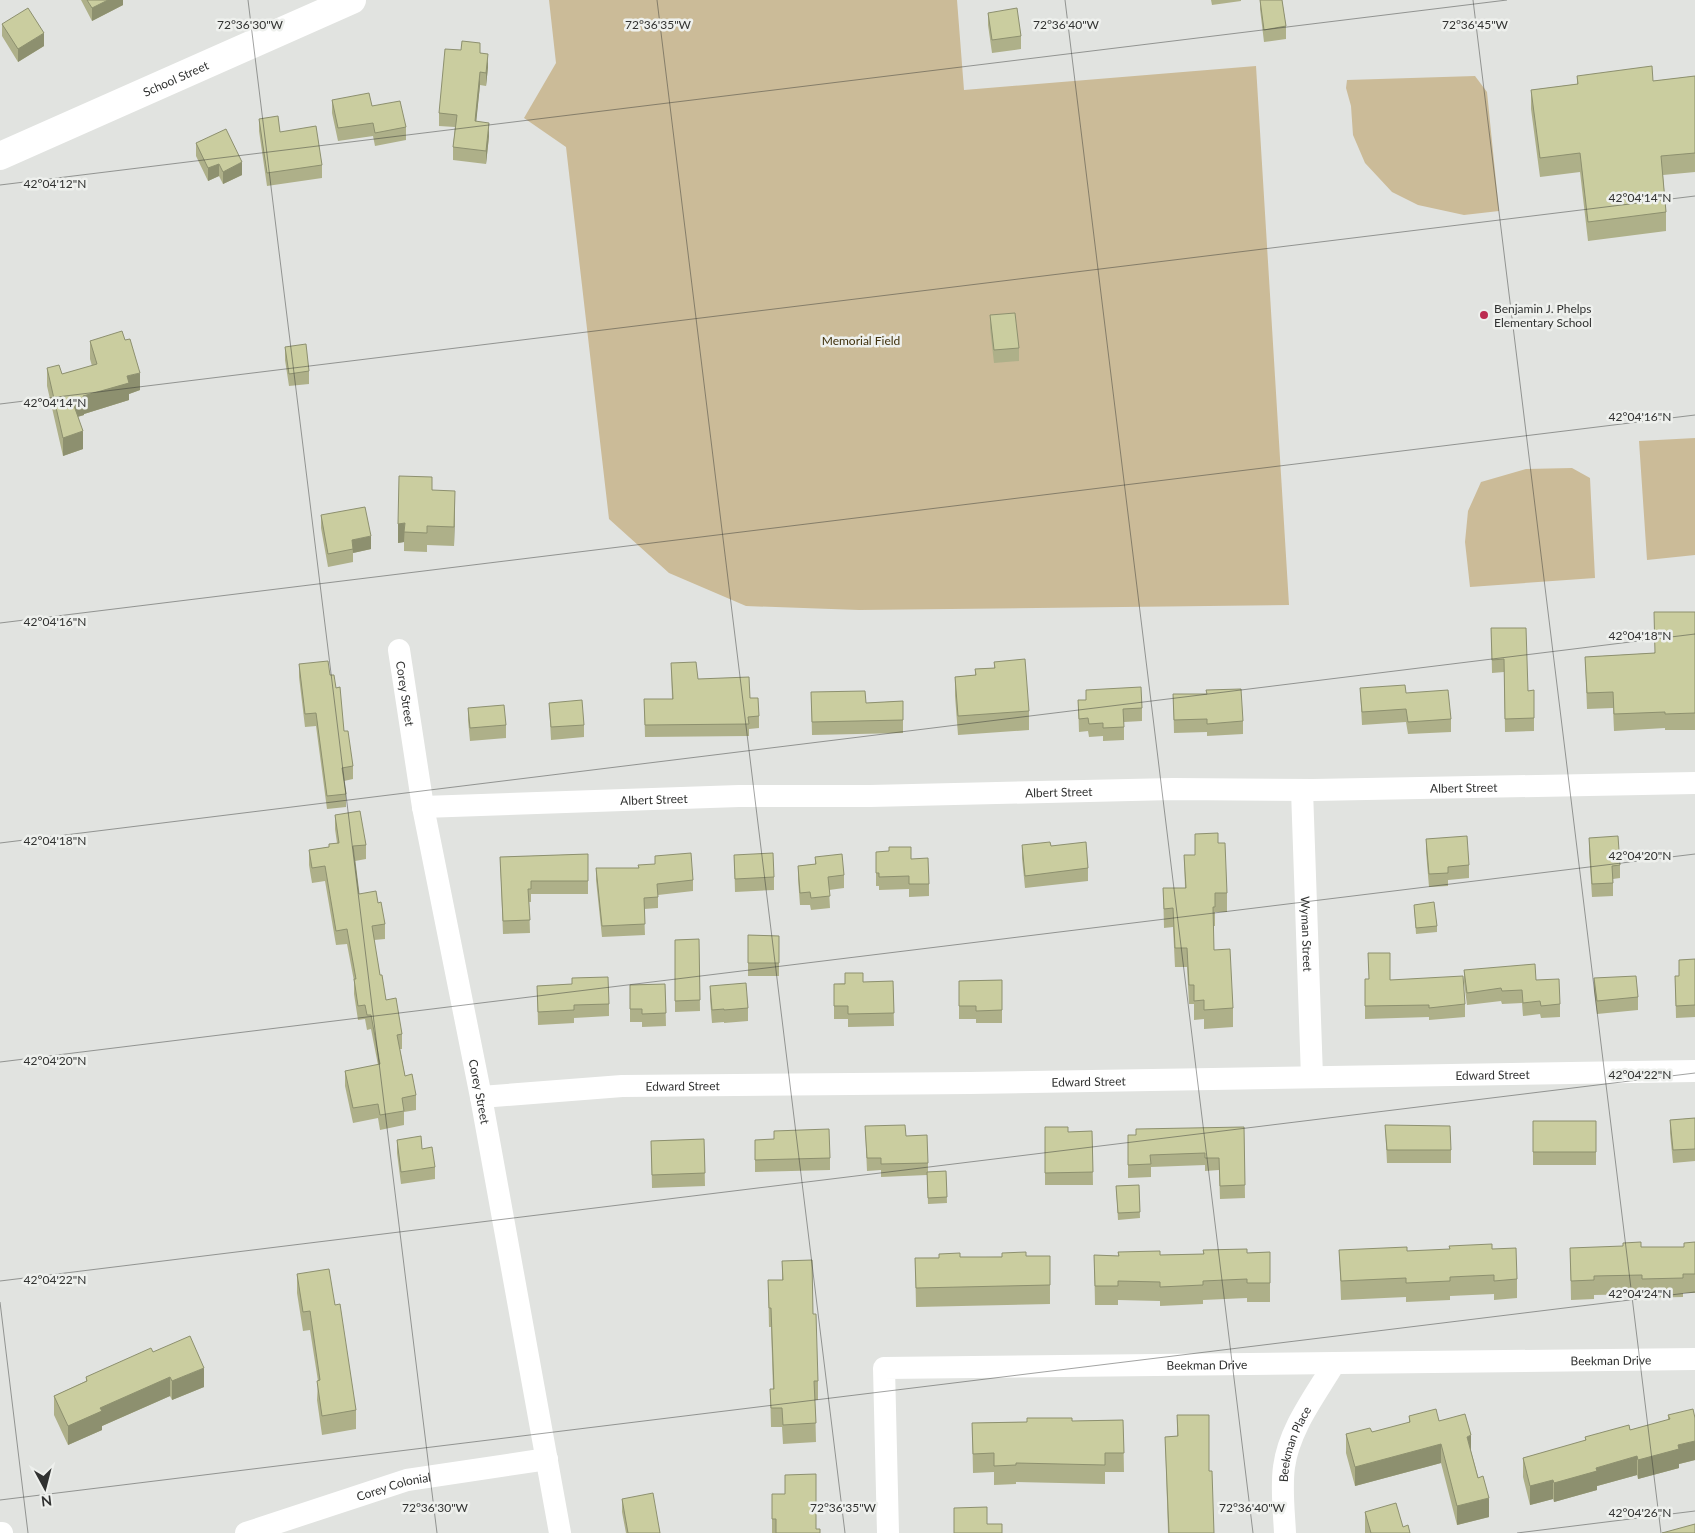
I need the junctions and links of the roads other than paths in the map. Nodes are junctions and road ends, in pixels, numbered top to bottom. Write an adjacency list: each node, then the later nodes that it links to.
1 (352, 0): 2 (street, School Street)
2 (0, 156)
3 (399, 650): 6 (street, Corey Street)
4 (1695, 783): 5 (street, Albert Street)
5 (1302, 790): 6 (street, Albert Street); 8 (street, Wyman Street)
6 (423, 807): 9 (street, Corey Street)
7 (1695, 1071): 8 (street, Edward Street)
8 (1312, 1077): 9 (street, Edward Street)
9 (481, 1097): 12 (street, Corey Street)
10 (1695, 1359): 11 (street, Beekman Drive)
11 (1334, 1364): 15 (street, Beekman Drive); 16 (street, Beekman Place)
12 (547, 1459): 13 (street, Corey Colonial); 14 (street, Corey Street)
13 (246, 1533)
14 (560, 1533)
15 (888, 1533)
16 (1285, 1533)

